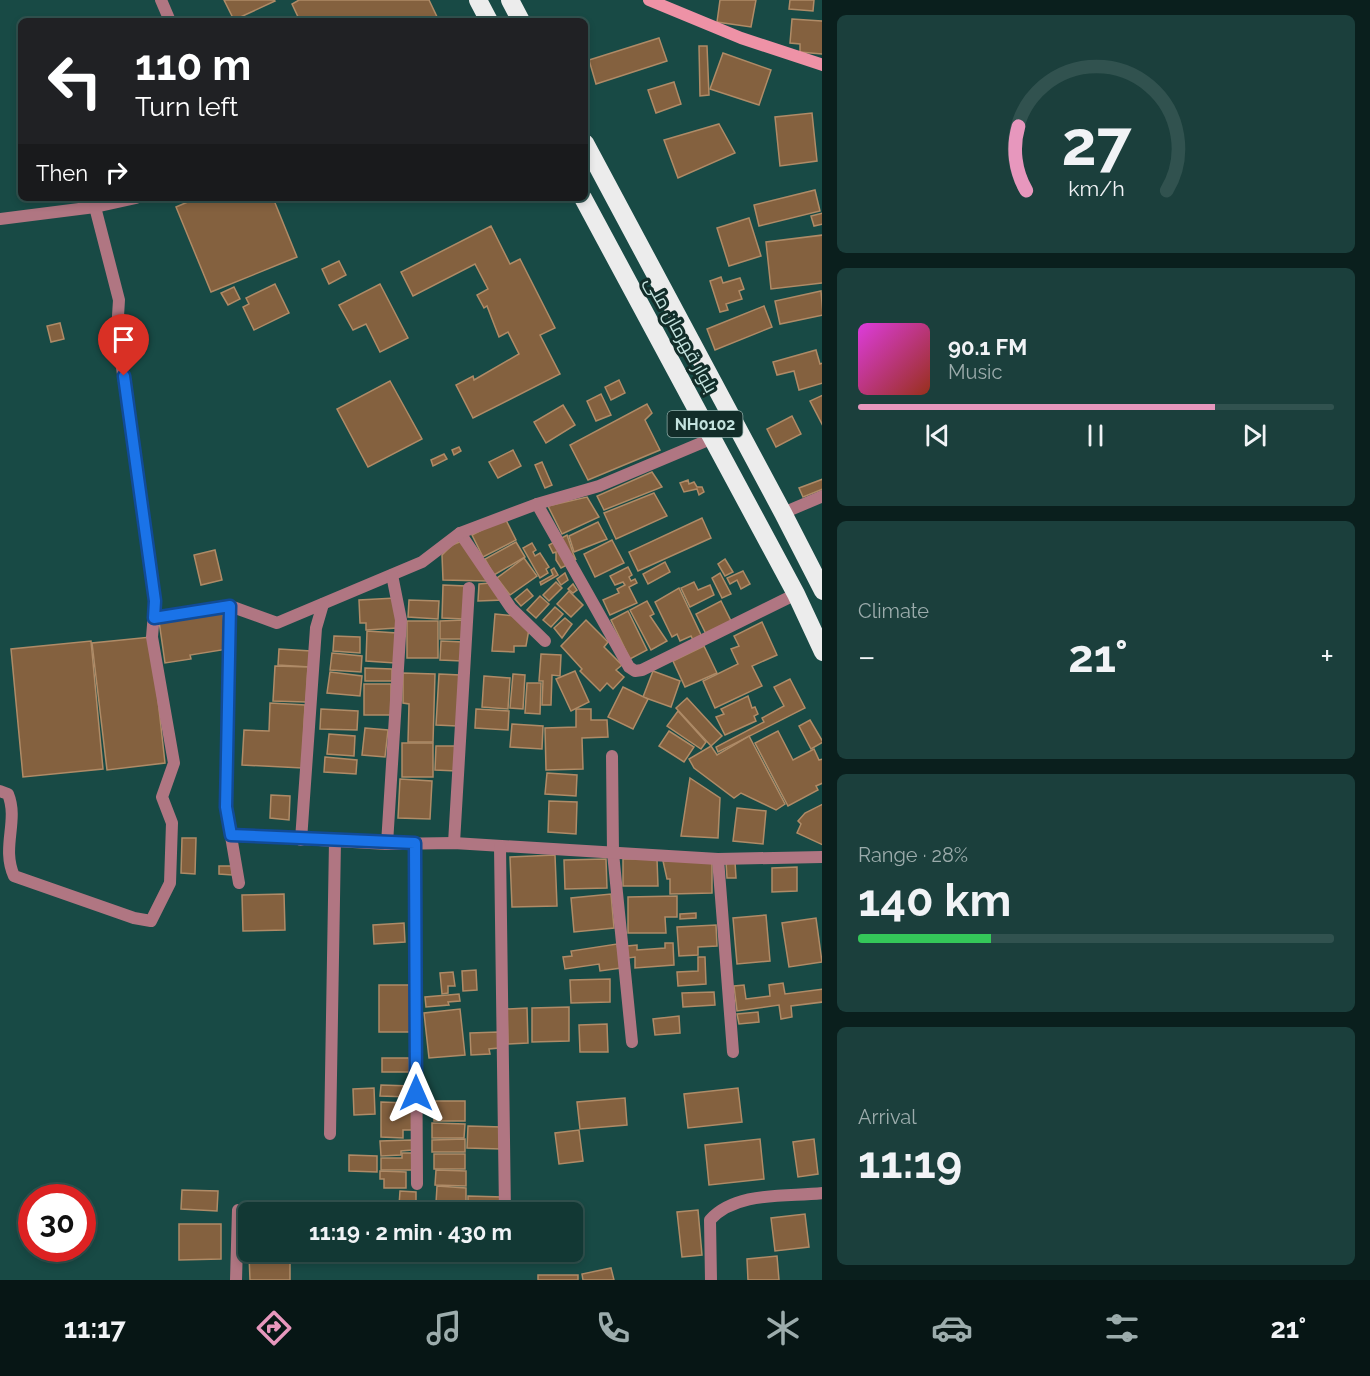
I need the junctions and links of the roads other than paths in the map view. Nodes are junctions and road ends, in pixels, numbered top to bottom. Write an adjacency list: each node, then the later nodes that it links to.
1 (160, 0): 5 (street)
2 (478, 0): 6 (highway)
3 (510, 0): 7 (highway)
4 (650, 0): 8 (street)
5 (169, 18)
6 (487, 18)
7 (519, 18)
8 (822, 65)
9 (588, 149): 17 (highway, بلوار قهرمان ملی / NH0102)
10 (122, 201): 12 (street)
11 (585, 201): 14 (highway, بلوار قهرمان ملی / NH0102)
12 (95, 207): 13 (street); 25 (street)
13 (0, 219)
14 (713, 438): 16 (street); 22 (highway, بلوار قهرمان ملی / NH0102)
15 (822, 496): 17 (street)
16 (537, 504): 18 (street); 22 (street)
17 (783, 513): 21 (highway, بلوار قهرمان ملی / NH0102)
18 (460, 533): 19 (street); 26 (street)
19 (392, 575): 23 (street); 35 (street)
20 (469, 588): 34 (street)
21 (822, 591)
22 (796, 594): 27 (highway, بلوار قهرمان ملی / NH0102)
23 (323, 604): 24 (street); 31 (street)
24 (230, 606): 25 (street); 30 (street)
25 (154, 618): 29 (street)
26 (544, 641)
27 (822, 652)
28 (612, 756): 37 (street)
29 (0, 791)
30 (231, 835): 31 (street); 40 (street)
31 (301, 840): 32 (street)
32 (335, 842): 35 (street); 43 (street)
33 (415, 843): 34 (street); 35 (street); 44 (street)
34 (454, 843): 36 (street)
35 (387, 844)
36 (500, 847): 37 (street); 46 (street)
37 (613, 853): 39 (street); 41 (street)
38 (822, 857): 39 (street)
39 (718, 858): 42 (street)
40 (239, 883)
41 (632, 1042)
42 (734, 1053)
43 (330, 1134)
44 (417, 1184)
45 (822, 1193): 49 (street)
46 (505, 1202)
47 (238, 1210): 48 (street)
48 (236, 1280)
49 (711, 1280)

